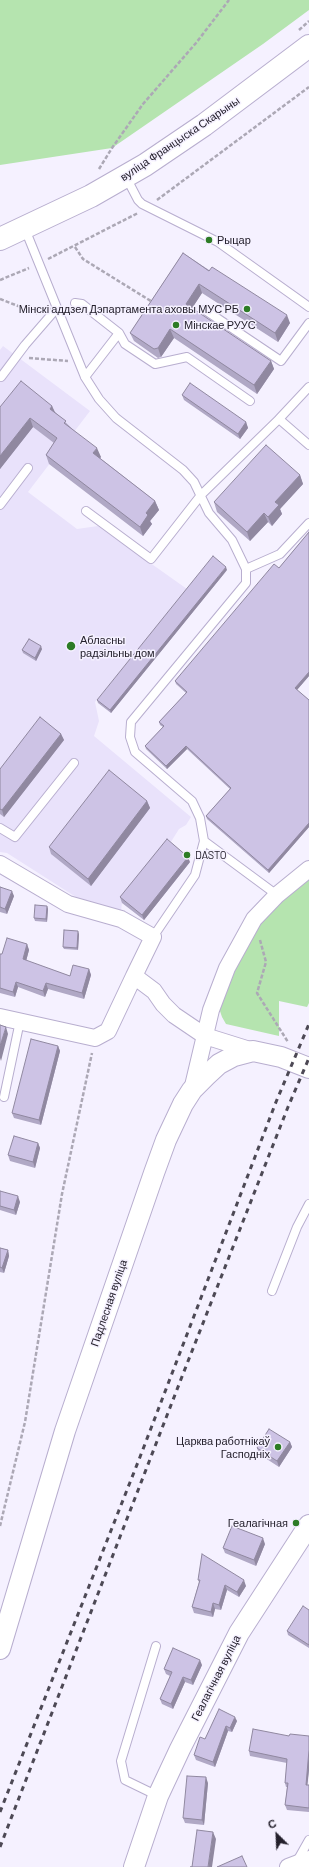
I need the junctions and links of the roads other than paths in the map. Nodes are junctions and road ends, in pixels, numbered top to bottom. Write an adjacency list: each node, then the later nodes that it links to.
1 (303, 39): 2 (main road, вуліца Францыска Скарыны)
2 (126, 176): 3 (main road, вуліца Францыска Скарыны); 6 (lane)
3 (25, 229): 4 (main road, вуліца Францыска Скарыны); 7 (lane)
4 (0, 239)
5 (75, 303): 10 (lane)
6 (309, 307)
7 (57, 308): 11 (lane); 12 (lane)
8 (205, 310): 9 (lane)
9 (309, 322)
10 (119, 333): 12 (lane); 14 (lane)
11 (0, 377)
12 (85, 377): 18 (lane)
13 (309, 387): 15 (lane)
14 (250, 401)
15 (279, 419): 16 (lane); 18 (lane)
16 (309, 445)
17 (28, 468): 19 (lane)
18 (201, 495): 20 (lane); 22 (lane)
19 (0, 505)
20 (86, 511)
21 (309, 523): 22 (lane)
22 (246, 570): 25 (lane)
23 (74, 763): 24 (lane)
24 (0, 828)
25 (204, 841): 28 (lane); 29 (lane)
26 (0, 864): 29 (street)
27 (309, 869): 28 (street)
28 (277, 894): 33 (street)
29 (152, 937): 30 (street)
30 (134, 976): 32 (street); 33 (street)
31 (0, 1017): 32 (street)
32 (20, 1021): 37 (lane)
33 (205, 1036): 34 (street); 36 (street)
34 (253, 1051): 35 (street, Падлесная вуліца); 36 (street, Падлесная вуліца)
35 (309, 1068)
36 (192, 1090): 42 (street, Падлесная вуліца)
37 (4, 1097)
38 (309, 1204): 39 (lane)
39 (272, 1290)
40 (309, 1525): 43 (street, Геалагічная вуліца)
41 (156, 1646): 43 (lane)
42 (0, 1649)
43 (158, 1796): 45 (street, Геалагічная вуліца)
44 (309, 1840): 46 (lane)
45 (142, 1842): 47 (street, Геалагічная вуліца); 48 (street, Геалагічная вуліца)
46 (297, 1863)
47 (134, 1867)
48 (145, 1867)

